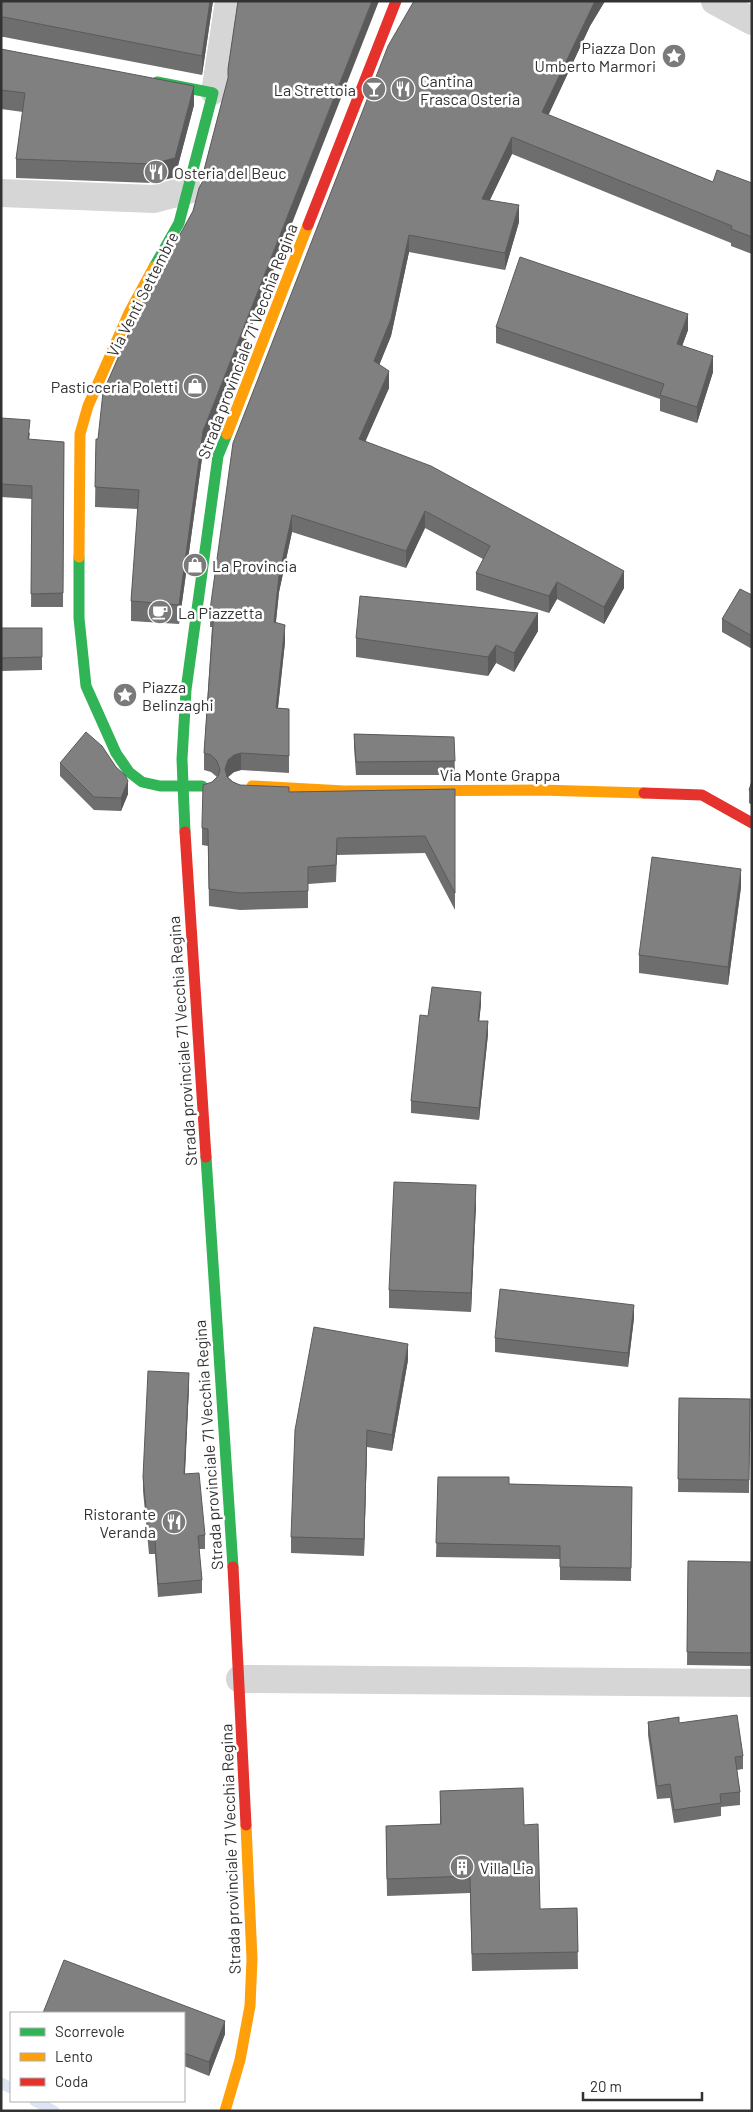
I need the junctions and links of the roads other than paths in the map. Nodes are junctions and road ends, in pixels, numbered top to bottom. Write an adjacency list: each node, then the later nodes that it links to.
1 (227, 1): 6 (lane, Via Venti Settembre)
2 (396, 1): 11 (street, Strada provinciale 71 Vecchia Regina)
3 (715, 1): 4 (street)
4 (752, 20)
5 (145, 80): 6 (street)
6 (212, 93): 7 (street, Via Venti Settembre)
7 (188, 190): 8 (street); 11 (street, Via Venti Settembre)
8 (1, 193)
9 (204, 786): 11 (street)
10 (241, 786): 12 (street, Via Monte Grappa)
11 (183, 787): 13 (street, Strada provinciale 71 Vecchia Regina)
12 (752, 823)
13 (240, 1679): 14 (street); 15 (street, Strada provinciale 71 Vecchia Regina)
14 (752, 1683)
15 (225, 2111)

